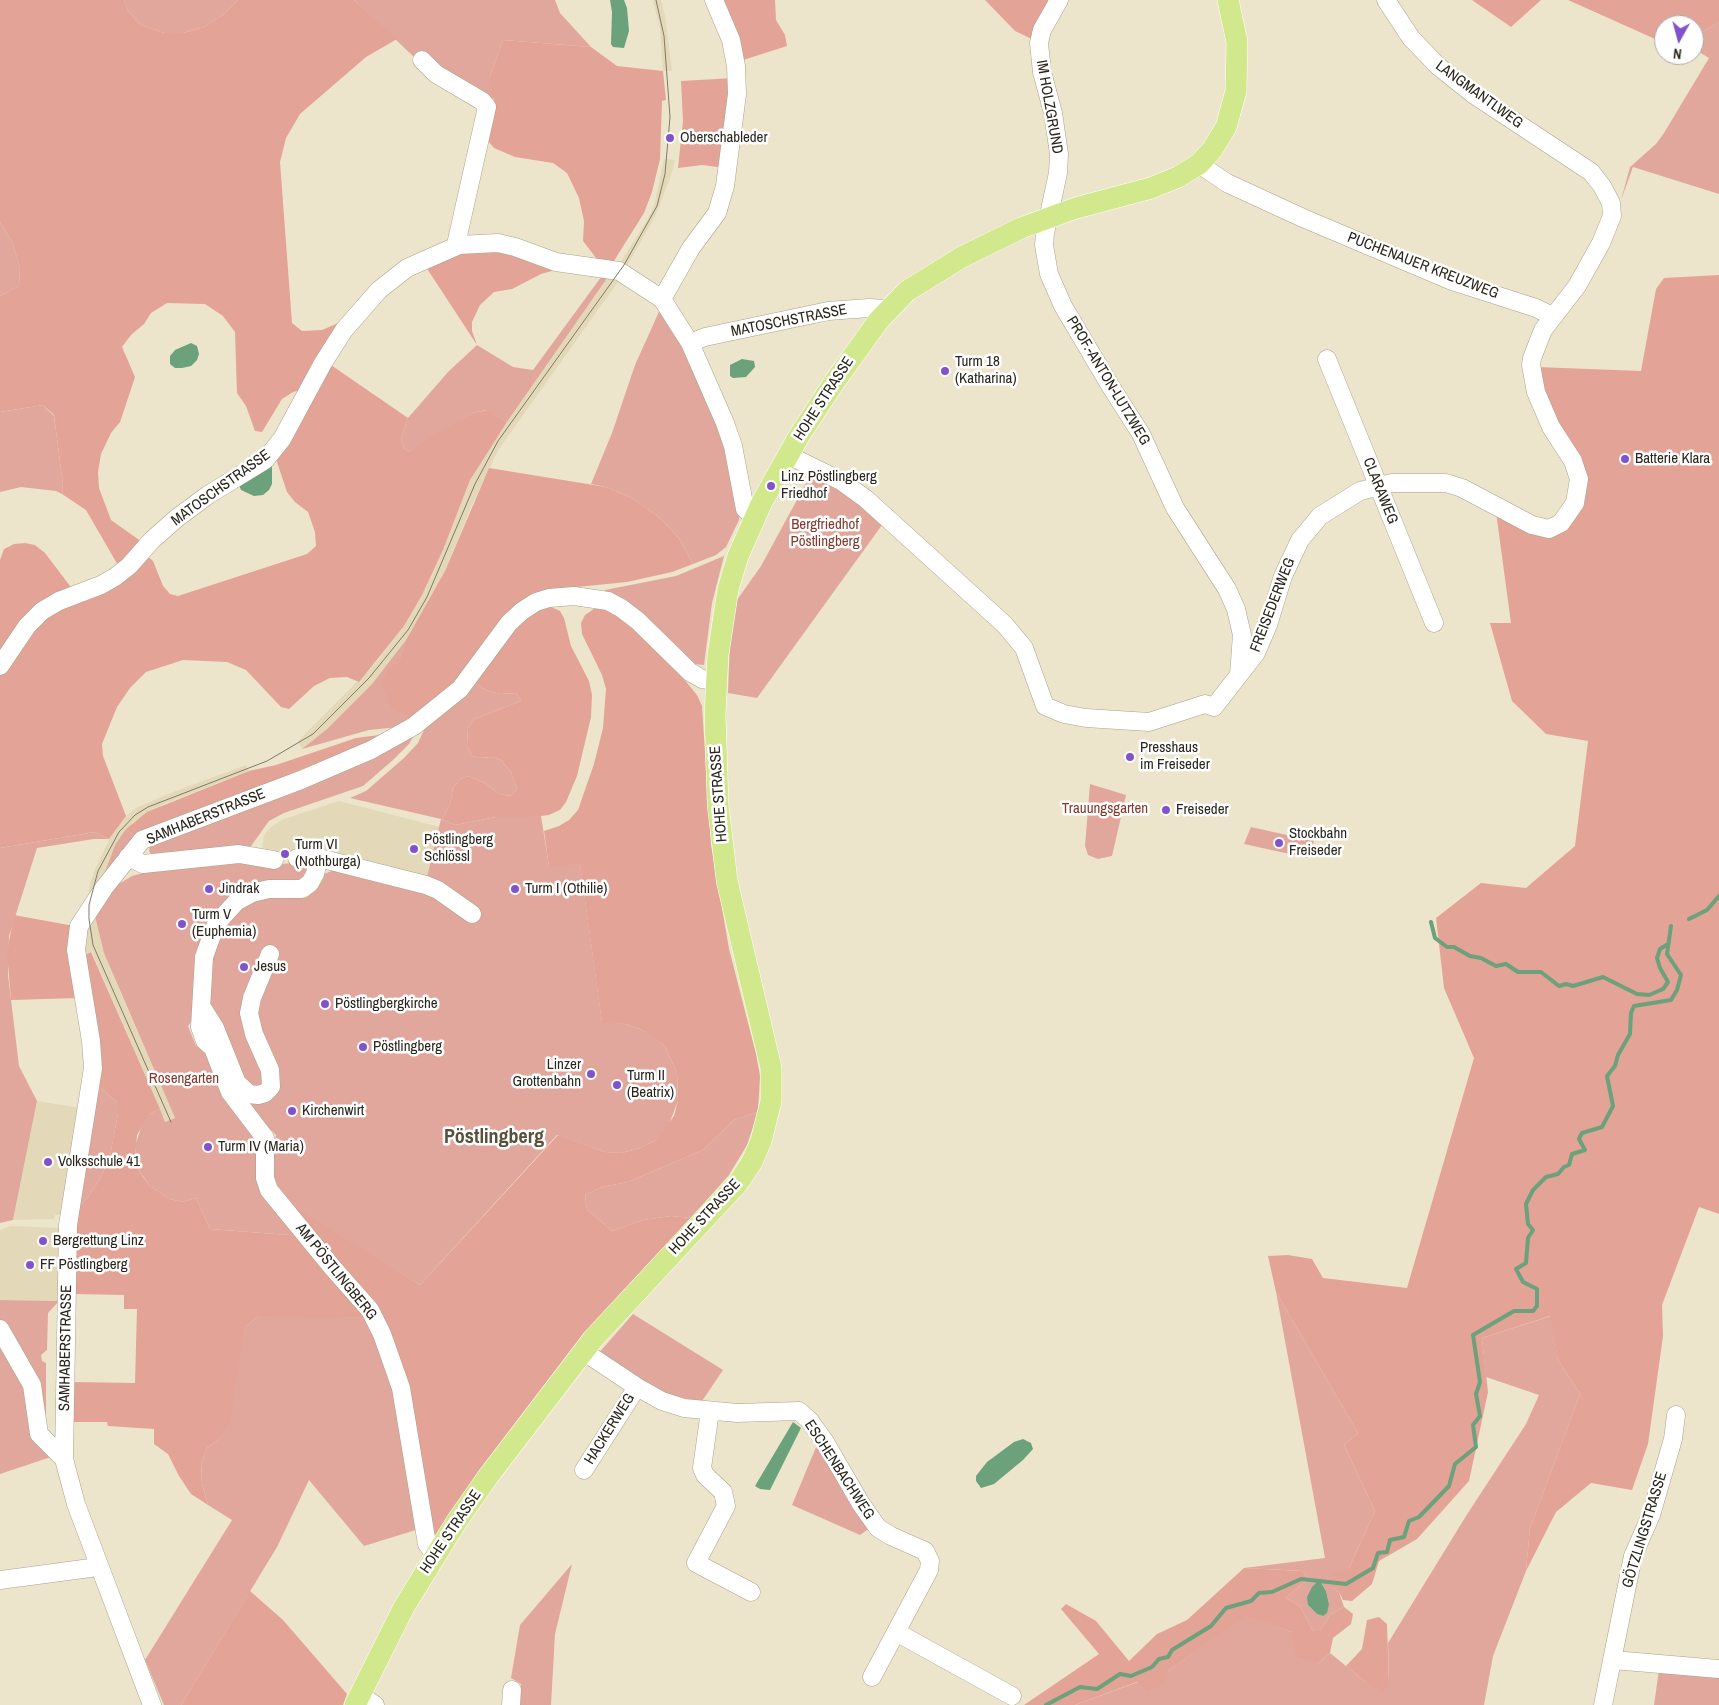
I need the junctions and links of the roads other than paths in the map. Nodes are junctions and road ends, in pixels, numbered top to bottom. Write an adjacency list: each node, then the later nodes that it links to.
1 (714, 0): 9 (street)
2 (1059, 0): 7 (street, IM HOLZGRUND)
3 (1228, 0): 6 (main road, HOHE STRASSE)
4 (1386, 0): 11 (street, LANGMANTLWEG)
5 (422, 60): 8 (street)
6 (1199, 164): 7 (main road, HOHE STRASSE); 11 (street, PUCHENAUER KREUZWEG)
7 (1047, 218): 10 (main road, HOHE STRASSE); 18 (street, PROF.-ANTON-LUTZWEG)
8 (459, 245): 9 (street, MATOSCHSTRASSE); 20 (street, MATOSCHSTRASSE)
9 (662, 299): 12 (street, MATOSCHSTRASSE)
10 (888, 309): 12 (street, MATOSCHSTRASSE); 14 (main road, HOHE STRASSE)
11 (1552, 316): 15 (street, FREISEDERWEG)
12 (690, 342): 16 (street, MATOSCHSTRASSE)
13 (1327, 359): 15 (street, CLARAWEG)
14 (788, 455): 16 (main road, HOHE STRASSE); 21 (street, FREISEDERWEG)
15 (1378, 486): 17 (street, CLARAWEG); 19 (street, FREISEDERWEG)
16 (754, 518): 22 (main road, HOHE STRASSE)
17 (1434, 624)
18 (1242, 635): 19 (street); 21 (street, PROF.-ANTON-LUTZWEG)
19 (1262, 640): 21 (street, FREISEDERWEG)
20 (0, 666)
21 (1239, 676)
22 (716, 681): 23 (street, SAMHABERSTRASSE); 31 (main road, HOHE STRASSE)
23 (128, 857): 26 (street); 35 (street, SAMHABERSTRASSE)
24 (297, 858): 25 (street)
25 (319, 858): 27 (street); 29 (street, AM PÖSTLINGBERG)
26 (274, 860)
27 (472, 914)
28 (270, 954): 29 (street)
29 (203, 1009): 37 (street, AM PÖSTLINGBERG)
30 (0, 1330): 35 (street)
31 (583, 1351): 32 (street, ESCHENBACHWEG); 37 (main road, HOHE STRASSE)
32 (636, 1387): 33 (street, ESCHENBACHWEG); 36 (street, HACKERWEG)
33 (710, 1411): 40 (street); 41 (street, ESCHENBACHWEG)
34 (1676, 1415): 42 (street, GÖTZLINGSTRASSE)
35 (64, 1459): 38 (street, SAMHABERSTRASSE)
36 (584, 1470)
37 (435, 1555): 46 (main road, HOHE STRASSE)
38 (98, 1566): 39 (street); 47 (street, SAMHABERSTRASSE)
39 (0, 1580)
40 (751, 1592)
41 (896, 1632): 44 (street, ESCHENBACHWEG); 45 (street)
42 (1613, 1660): 43 (street); 48 (street, GÖTZLINGSTRASSE)
43 (1719, 1669)
44 (872, 1677)
45 (1012, 1696)
46 (363, 1702)
47 (152, 1705)
48 (1603, 1705)

